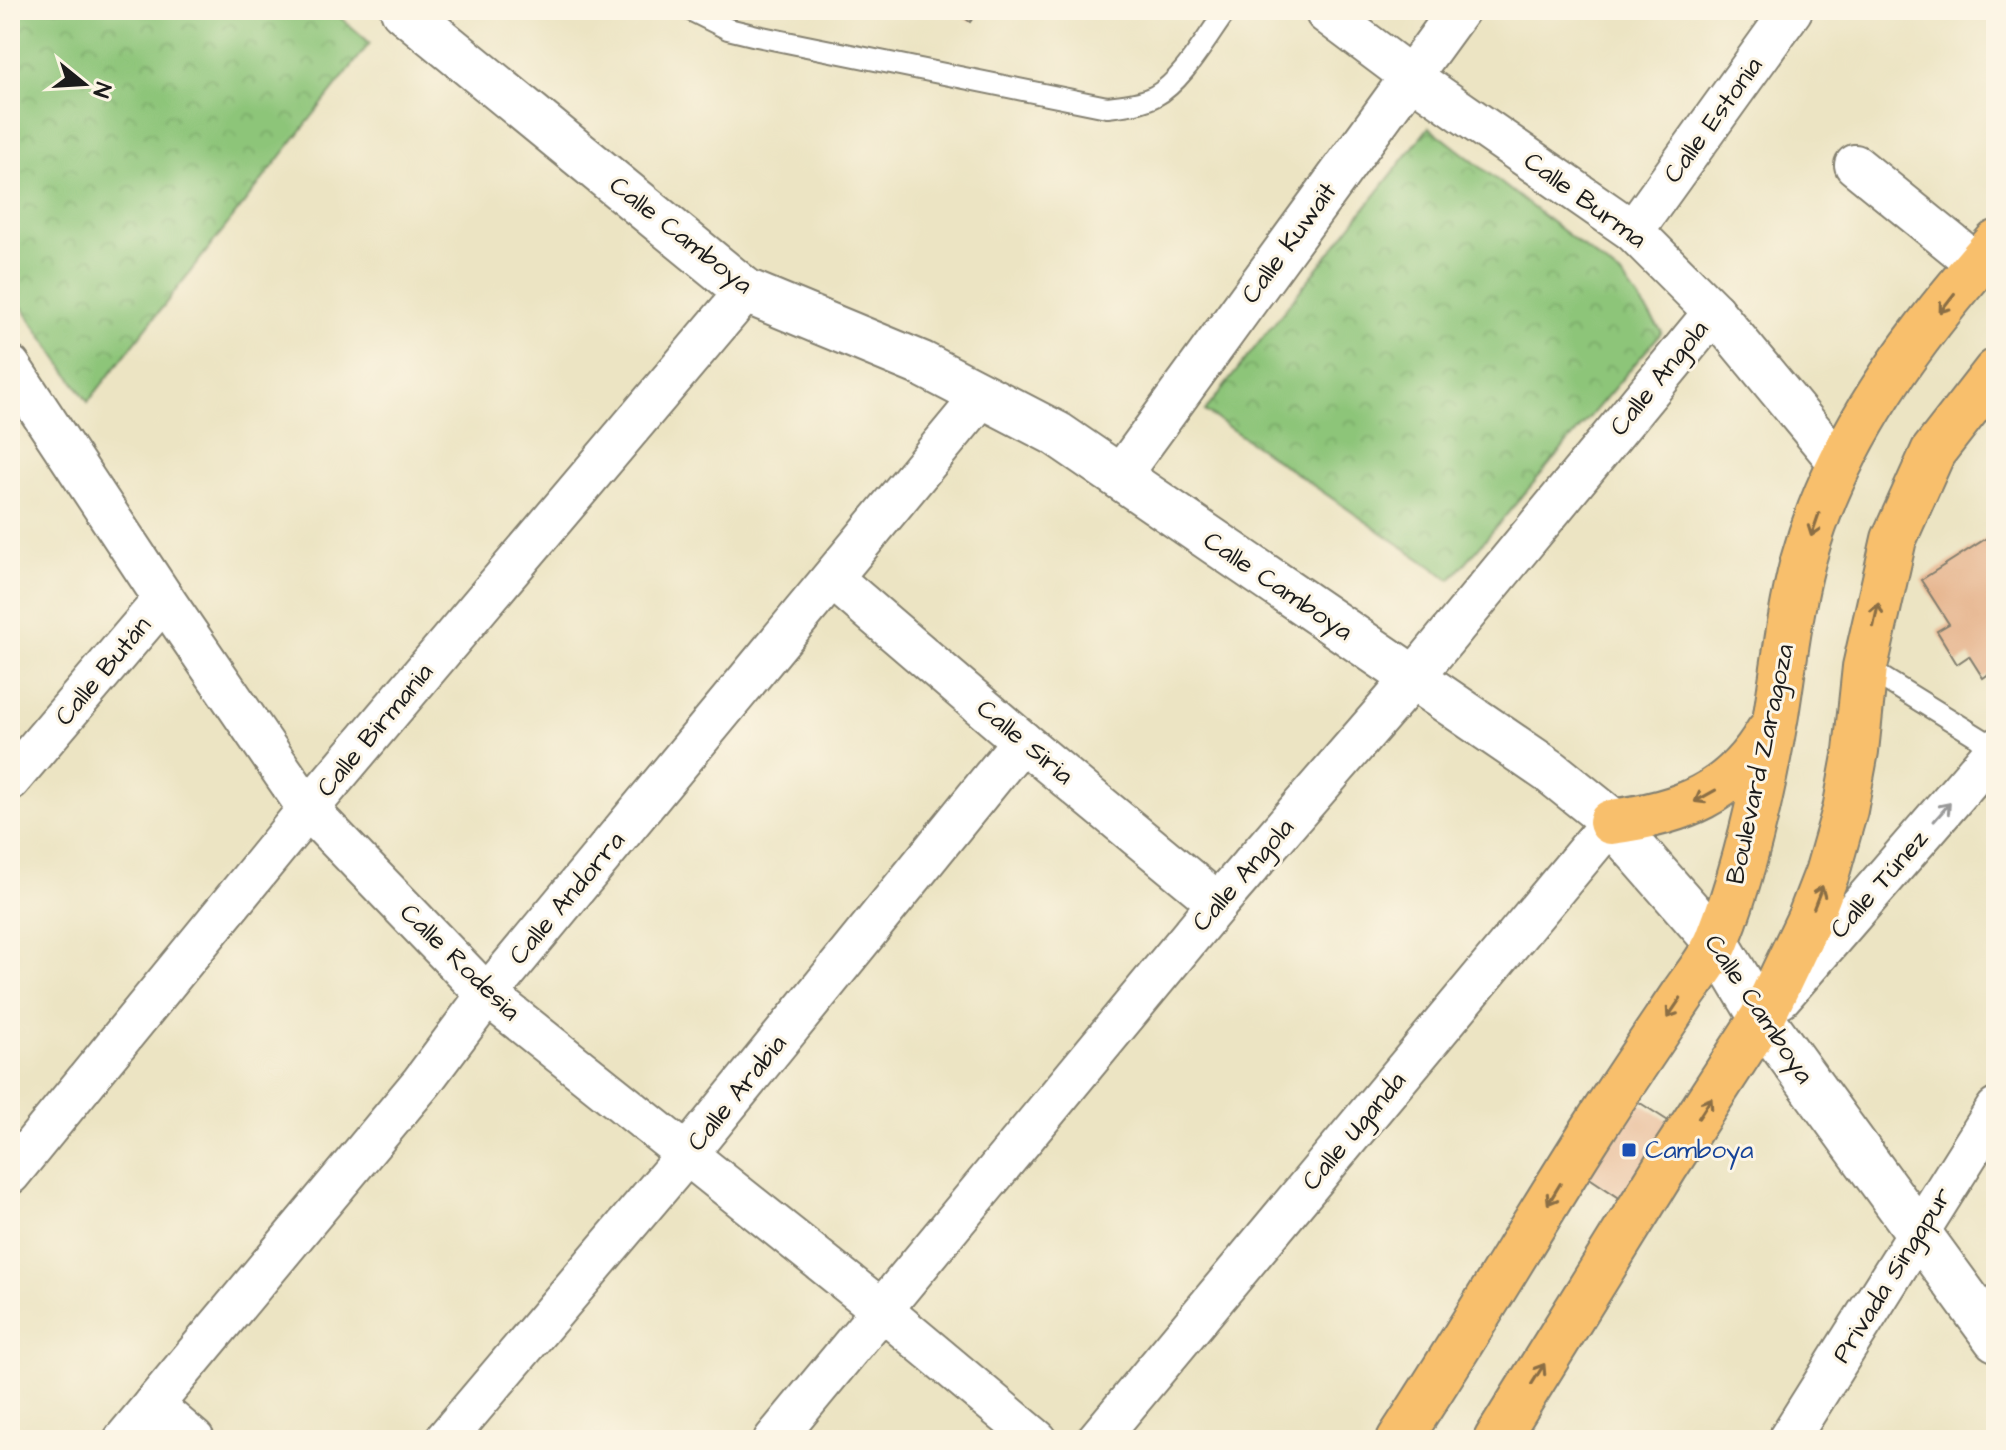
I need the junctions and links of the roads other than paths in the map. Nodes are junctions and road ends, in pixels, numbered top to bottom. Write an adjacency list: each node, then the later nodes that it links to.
1 (403, 10): 11 (street, Calle Camboya)
2 (690, 10): 3 (lane)
3 (1227, 10)
4 (1459, 10): 7 (street, Calle Kuwait)
5 (1792, 10): 9 (street, Calle Estonia)
6 (1326, 13): 7 (street, Calle Burma)
7 (1410, 76): 9 (street, Calle Burma); 17 (street, Calle Kuwait)
8 (1855, 165): 10 (street)
9 (1633, 231): 12 (street, Calle Burma)
10 (1987, 253): 16 (main road, Boulevard Zaragoza, one-way to 16)
11 (746, 291): 15 (street, Calle Camboya); 26 (street, Calle Birmania)
12 (1714, 312): 16 (street, Calle Burma); 21 (street, Calle Angola)
13 (1996, 371): 20 (main road, one-way to 13)
14 (14, 379): 19 (street, Calle Rodesia)
15 (983, 395): 17 (street, Calle Camboya); 18 (street, Calle Andorra)
16 (1839, 463): 22 (main road, Boulevard Zaragoza, one-way to 22)
17 (1119, 477): 21 (street, Calle Camboya)
18 (833, 579): 23 (street, Calle Siria); 30 (street, Calle Andorra)
19 (164, 599): 25 (street, Calle Bután); 26 (street, Calle Rodesia)
20 (1865, 667): 24 (lane); 31 (main road, one-way to 20)
21 (1413, 678): 27 (street, Calle Camboya); 28 (street, Calle Angola)
22 (1775, 719): 27 (main road, one-way to 27); 29 (main road, Boulevard Zaragoza)
23 (1022, 741): 28 (street, Calle Siria); 33 (street, Calle Arabia)
24 (1996, 749): 31 (street, Calle Túnez, one-way to 24)
25 (10, 780)
26 (308, 809): 30 (street, Calle Rodesia); 34 (street, Calle Birmania)
27 (1611, 822): 29 (street, Calle Camboya); 44 (street, Calle Uganda)
28 (1218, 903): 36 (street, Calle Angola)
29 (1717, 943): 31 (street, Calle Camboya); 45 (main road, Boulevard Zaragoza, one-way to 45)
30 (487, 995): 33 (street, Calle Rodesia); 38 (street, Calle Andorra)
31 (1762, 1018): 35 (street, Calle Camboya); 46 (main road, one-way to 31)
32 (1996, 1109): 35 (street, Privada Singapur)
33 (687, 1154): 36 (street, Calle Rodesia); 41 (street, Calle Arabia)
34 (10, 1174)
35 (1919, 1232): 37 (street, Calle Camboya); 47 (street, Privada Singapur)
36 (882, 1310): 42 (street, Calle Angola); 43 (street, Calle Rodesia)
37 (1996, 1339)
38 (153, 1405): 39 (street, Calle Andorra); 40 (street)
39 (124, 1440)
40 (194, 1440)
41 (445, 1440)
42 (774, 1440)
43 (1037, 1440)
44 (1097, 1440)
45 (1399, 1440)
46 (1496, 1440)
47 (1788, 1440)

